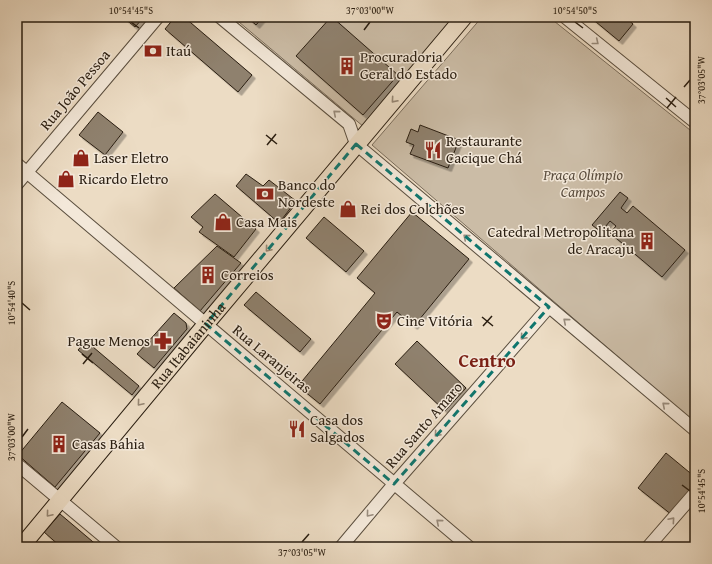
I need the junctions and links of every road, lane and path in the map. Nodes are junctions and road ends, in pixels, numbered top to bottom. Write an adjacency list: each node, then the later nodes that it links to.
1 (158, 17): 8 (street, Rua João Pessoa)
2 (220, 17): 6 (street, one-way to 2)
3 (464, 17): 6 (main road, Rua Itabaianinha, one-way to 6)
4 (565, 17): 5 (street, one-way to 5)
5 (695, 122)
6 (356, 144): 10 (street, one-way to 6); 11 (main road, Rua Itabaianinha, one-way to 11)
7 (17, 164): 8 (street, Rua Laranjeiras)
8 (26, 172): 9 (street, Rua João Pessoa); 11 (street, Rua Laranjeiras)
9 (17, 184)
10 (549, 307): 12 (street, one-way to 10); 14 (street, Rua Santo Amaro, one-way to 14)
11 (206, 324): 14 (street, Rua Laranjeiras); 16 (main road, Rua Itabaianinha, one-way to 16)
12 (695, 430)
13 (17, 464): 16 (street)
14 (394, 484): 19 (street, Rua Santo Amaro, one-way to 19); 20 (street, Rua Laranjeiras, one-way to 14)
15 (695, 493): 21 (street, one-way to 15)
16 (60, 500): 17 (main road, Rua Itabaianinha, one-way to 17); 18 (street)
17 (21, 547)
18 (116, 547)
19 (341, 547)
20 (469, 547)
21 (648, 547)

